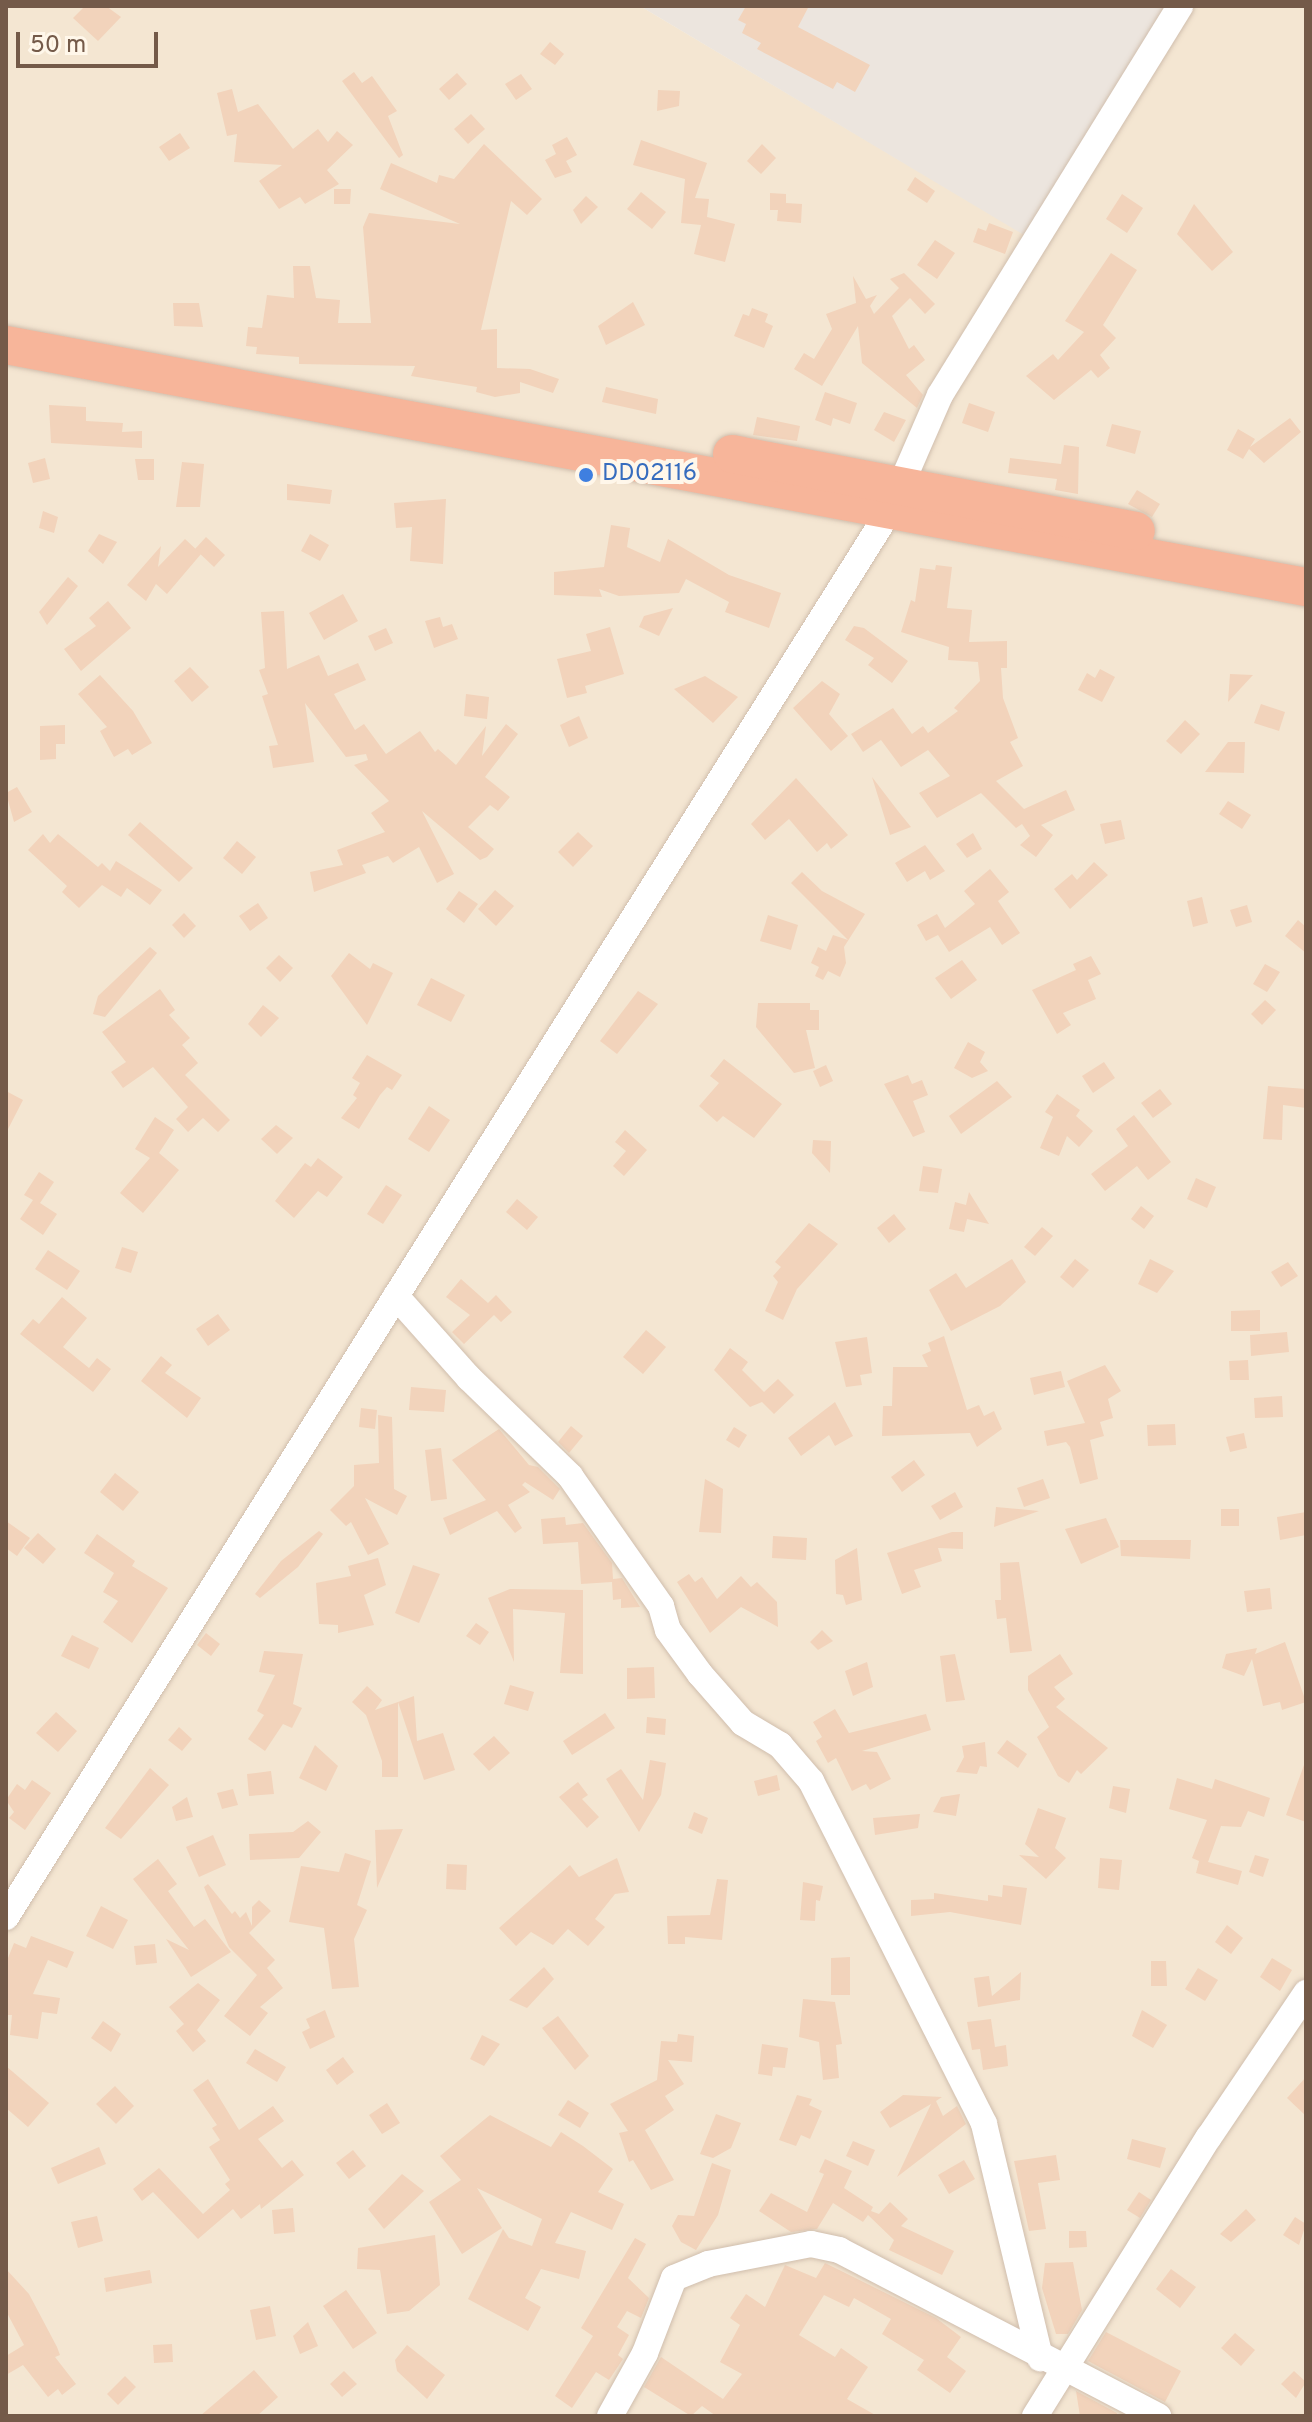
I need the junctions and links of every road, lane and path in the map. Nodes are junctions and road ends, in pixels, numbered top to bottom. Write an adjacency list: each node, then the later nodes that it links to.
1 (1180, 6): 4 (street)
2 (6, 320): 4 (highway)
3 (6, 345): 4 (highway)
4 (896, 497): 5 (highway); 6 (highway); 7 (street)
5 (1306, 561)
6 (1306, 587)
7 (396, 1296): 8 (street); 10 (street)
8 (6, 1917)
9 (1306, 1993): 11 (street)
10 (1040, 2358): 11 (street); 12 (street)
11 (1064, 2370): 13 (street); 14 (street)
12 (610, 2416)
13 (1035, 2416)
14 (1158, 2416)

